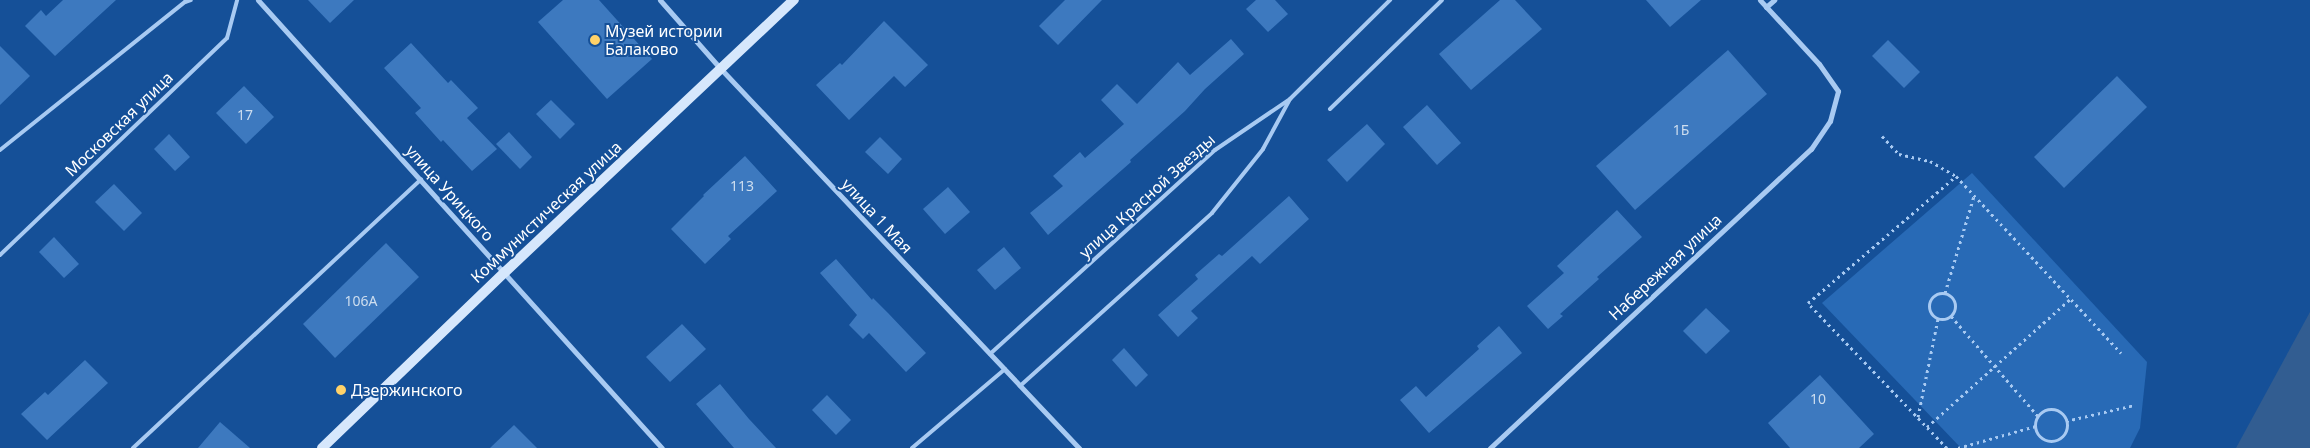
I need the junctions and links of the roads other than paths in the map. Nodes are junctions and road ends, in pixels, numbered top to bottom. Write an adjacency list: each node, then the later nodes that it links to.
1 (191, 0): 14 (lane)
2 (237, 0): 16 (lane, Московская улица)
3 (258, 0): 15 (street, улица Урицкого)
4 (660, 0): 11 (street, улица 1 Мая)
5 (794, 0): 11 (main road, Коммунистическая улица)
6 (1390, 0): 12 (lane, улица Красной Звезды)
7 (1442, 0): 13 (lane)
8 (1760, 0): 10 (street)
9 (1774, 0): 10 (street)
10 (1766, 7): 26 (street, Набережная улица)
11 (720, 68): 17 (main road, Коммунистическая улица); 18 (street, улица 1 Мая)
12 (1290, 99): 18 (lane, улица Красной Звезды); 20 (lane)
13 (1330, 109)
14 (0, 150)
15 (421, 179): 17 (street, улица Урицкого); 21 (lane)
16 (0, 255)
17 (504, 272): 22 (main road, Коммунистическая улица); 23 (street, улица Урицкого)
18 (990, 354): 19 (street, улица 1 Мая)
19 (1005, 369): 20 (street, улица 1 Мая); 24 (lane)
20 (1020, 386): 25 (street, улица 1 Мая)
21 (133, 448)
22 (322, 448)
23 (662, 448)
24 (912, 448)
25 (1079, 448)
26 (1490, 448)

